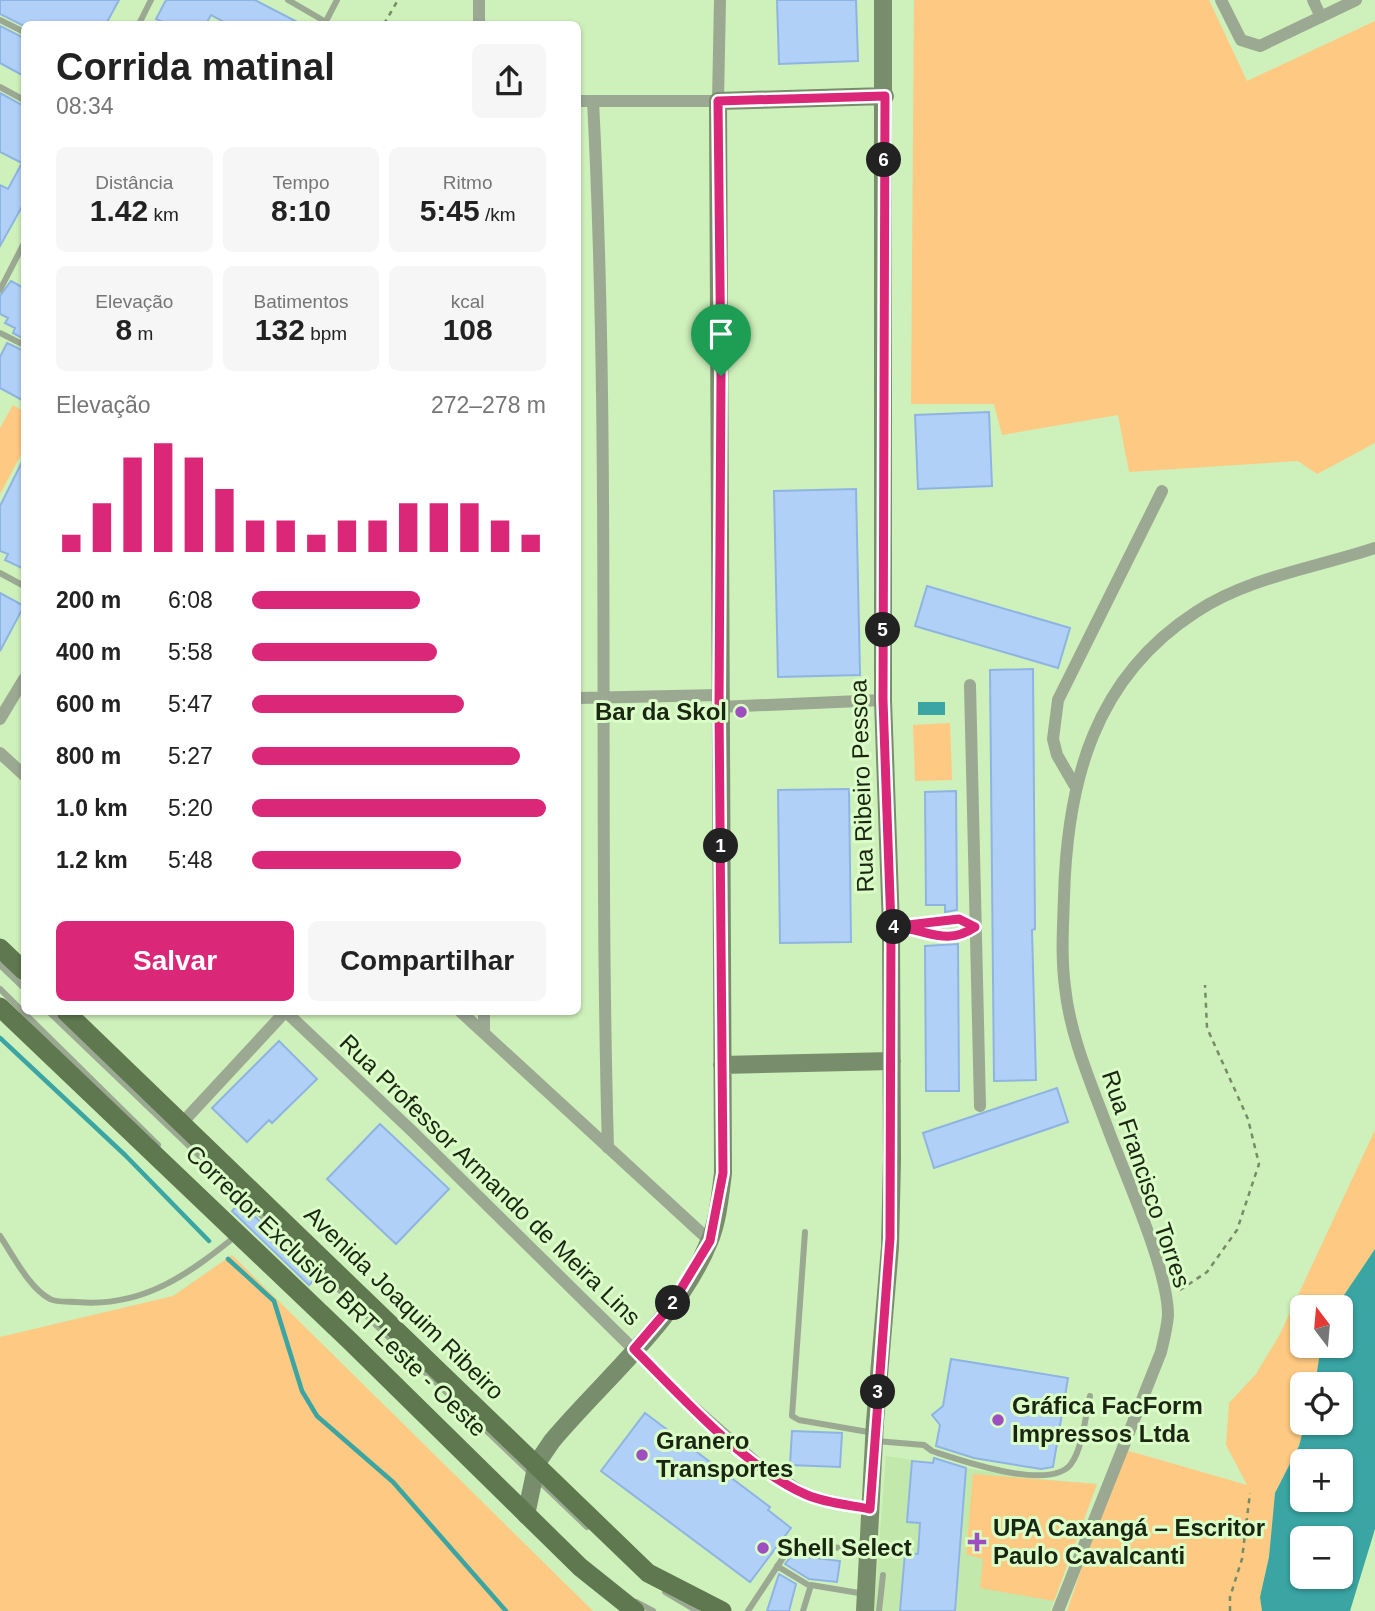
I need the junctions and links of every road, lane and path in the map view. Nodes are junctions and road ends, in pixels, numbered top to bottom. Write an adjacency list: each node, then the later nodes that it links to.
1 (151, 0): 13 (lane)
2 (288, 0): 14 (lane)
3 (337, 0): 15 (lane)
4 (398, 0): 16 (path)
5 (479, 0): 17 (street)
6 (720, 0): 24 (street)
7 (883, 0): 20 (main road, Rua Ribeiro Pessoa)
8 (1221, 0): 11 (street)
9 (1313, 0): 11 (street)
10 (1356, 0): 11 (street)
11 (1321, 18)
12 (0, 20): 18 (lane)
13 (140, 21)
14 (322, 21)
15 (326, 21)
16 (386, 21)
17 (479, 21)
18 (21, 30)
19 (0, 87): 21 (lane)
20 (885, 96): 24 (main road); 37 (main road, Rua Ribeiro Pessoa)
21 (21, 98)
22 (581, 101): 23 (street)
23 (593, 101): 24 (street); 35 (street)
24 (718, 101): 38 (main road)
25 (21, 249): 26 (lane)
26 (0, 290)
27 (0, 333): 28 (lane)
28 (21, 344)
29 (1162, 491): 42 (street)
30 (1375, 550): 42 (street, Rua Francisco Torres)
31 (0, 573): 32 (lane)
32 (21, 584)
33 (21, 684): 39 (street)
34 (970, 685): 44 (street)
35 (603, 697): 36 (street); 38 (street); 65 (street)
36 (581, 698)
37 (883, 700): 38 (street); 43 (main road, Rua Ribeiro Pessoa)
38 (719, 701): 62 (main road)
39 (0, 719)
40 (0, 752): 41 (street)
41 (21, 772)
42 (1075, 786): 72 (street, Rua Francisco Torres)
43 (900, 927): 44 (street); 44 (street); 61 (main road, Rua Ribeiro Pessoa)
44 (975, 927): 63 (street)
45 (0, 948): 47 (main road)
46 (0, 964): 48 (lane)
47 (21, 968)
48 (21, 985)
49 (1205, 985): 72 (path)
50 (0, 989): 52 (lane, Corredor Exclusivo BRT Leste - Oeste)
51 (0, 1007): 68 (main road)
52 (21, 1010)
53 (26, 1015): 66 (lane, Corredor Exclusivo BRT Leste - Oeste)
54 (52, 1015): 76 (lane, Corredor Exclusivo BRT Leste - Oeste)
55 (69, 1015): 64 (main road, Avenida Joaquim Ribeiro)
56 (283, 1015): 64 (street)
57 (289, 1015): 73 (street, Rua Professor Armando de Meira Lins)
58 (464, 1015): 60 (street)
59 (484, 1015): 60 (street)
60 (484, 1033): 65 (street)
61 (892, 1061): 62 (main road); 75 (main road, Rua Ribeiro Pessoa)
62 (722, 1065): 71 (main road)
63 (979, 1106)
64 (182, 1123): 76 (main road, Avenida Joaquim Ribeiro)
65 (608, 1148): 71 (street)
66 (168, 1154)
67 (177, 1164): 78 (lane, Corredor Exclusivo BRT Leste - Oeste)
68 (238, 1233): 70 (lane); 78 (main road)
69 (805, 1233): 75 (lane)
70 (0, 1236)
71 (710, 1241): 73 (main road)
72 (1166, 1300): 93 (street, Rua Francisco Torres)
73 (634, 1349): 76 (main road); 79 (street, Rua Professor Armando de Meira Lins)
74 (1090, 1396): 75 (lane)
75 (874, 1437): 79 (main road, Rua Ribeiro Pessoa)
76 (535, 1470): 78 (main road); 80 (lane, Corredor Exclusivo BRT Leste - Oeste); 90 (main road, Avenida Joaquim Ribeiro)
77 (1250, 1493): 94 (path)
78 (527, 1509): 87 (main road); 88 (lane, Corredor Exclusivo BRT Leste - Oeste)
79 (870, 1509): 82 (main road, Rua Ribeiro Pessoa)
80 (592, 1532)
81 (602, 1541): 89 (lane)
82 (868, 1550): 83 (lane); 86 (main road, Rua Ribeiro Pessoa)
83 (777, 1566): 85 (lane); 91 (lane)
84 (883, 1575): 86 (lane)
85 (810, 1586): 86 (lane); 92 (lane)
86 (871, 1606)
87 (635, 1611)
88 (653, 1611)
89 (697, 1611)
90 (722, 1611)
91 (748, 1611)
92 (803, 1611)
93 (1058, 1611)
94 (1230, 1611)

